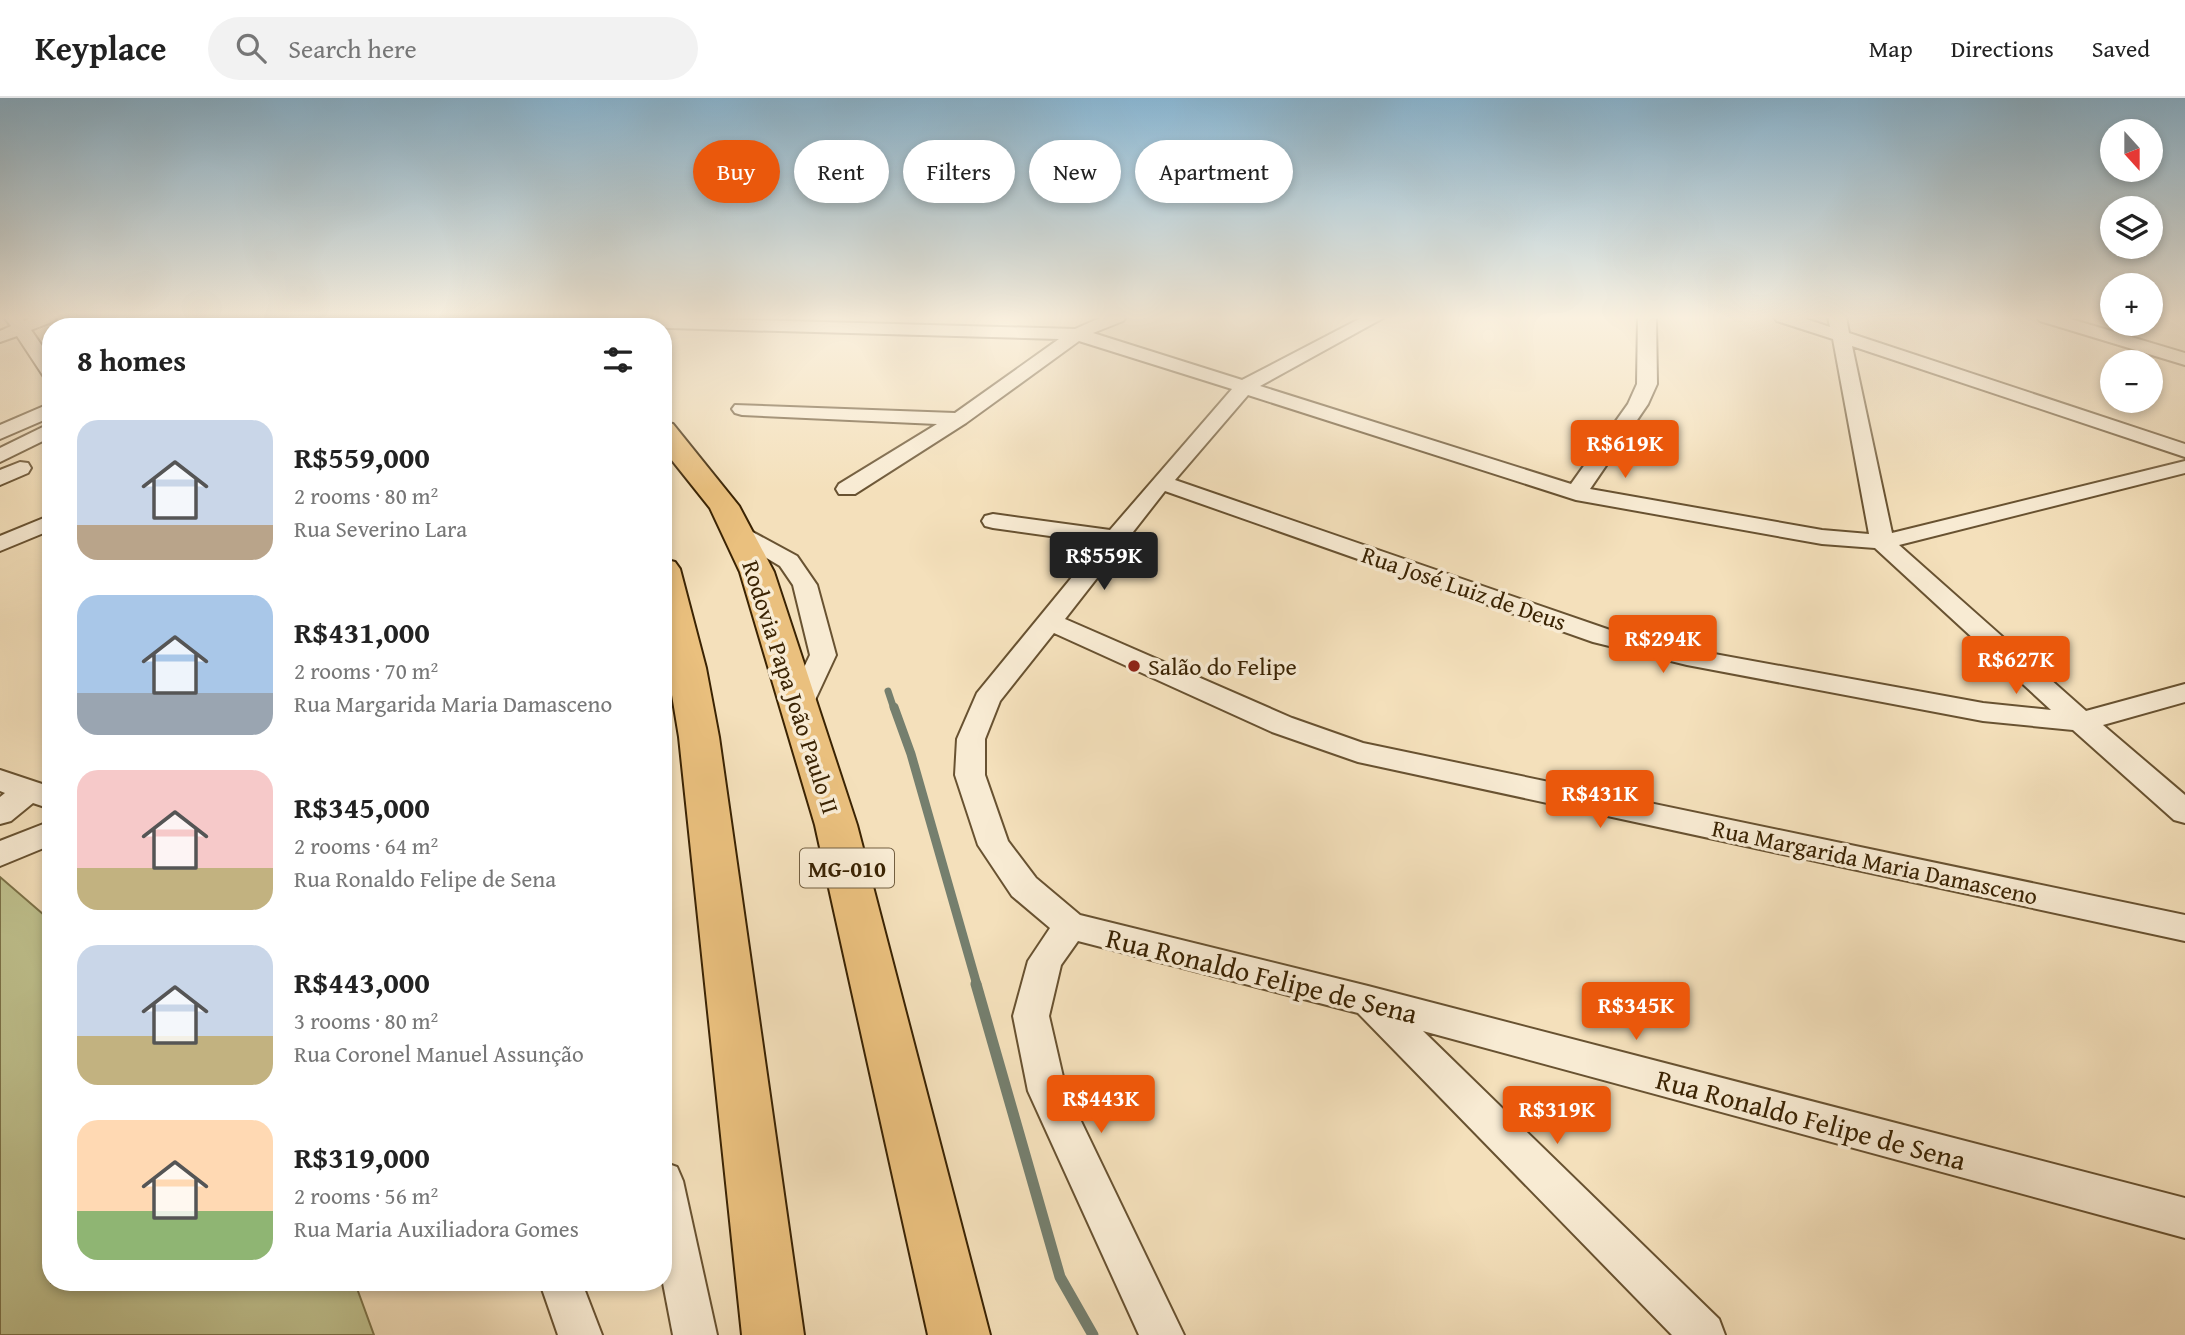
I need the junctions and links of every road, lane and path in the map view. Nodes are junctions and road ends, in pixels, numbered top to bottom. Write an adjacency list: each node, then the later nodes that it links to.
1 (1020, 375): 10 (street)
2 (1209, 375): 7 (street)
3 (1266, 375): 7 (street)
4 (1647, 375): 21 (street)
5 (1849, 375): 25 (street)
6 (1974, 375): 14 (street)
7 (1245, 386): 19 (street); 21 (street)
8 (742, 409): 10 (street)
9 (42, 413): 11 (street)
10 (959, 419): 20 (street)
11 (0, 433)
12 (42, 434): 15 (street)
13 (672, 441): 46 (highway, Rodovia Papa João Paulo II / MG-010)
14 (2185, 451)
15 (0, 456)
16 (2185, 467): 25 (street)
17 (20, 468): 18 (street)
18 (0, 479)
19 (1161, 482): 24 (street); 30 (street, Rua José Luiz de Deus)
20 (847, 489)
21 (1576, 493): 25 (street)
22 (993, 521): 24 (street)
23 (42, 526): 26 (street)
24 (1117, 538): 28 (street)
25 (1882, 542): 30 (street)
26 (0, 544)
27 (672, 604): 45 (highway)
28 (1051, 622): 37 (street); 38 (street, Rua Margarida Maria Damasceno)
29 (2185, 693): 30 (street, Rua José Luiz de Deus)
30 (2081, 722): 33 (street)
31 (0, 780): 32 (street)
32 (41, 794): 34 (street)
33 (2185, 812)
34 (0, 813)
35 (42, 836): 36 (street)
36 (0, 854)
37 (1070, 926): 39 (street, Rua Ronaldo Felipe de Sena); 47 (street)
38 (2185, 928)
39 (1368, 1001): 40 (street, Rua Ronaldo Felipe de Sena); 48 (street)
40 (2185, 1218)
41 (672, 1224): 44 (street)
42 (564, 1291): 43 (street)
43 (580, 1335)
44 (695, 1335)
45 (773, 1335)
46 (959, 1335)
47 (1162, 1335)
48 (1703, 1335)

